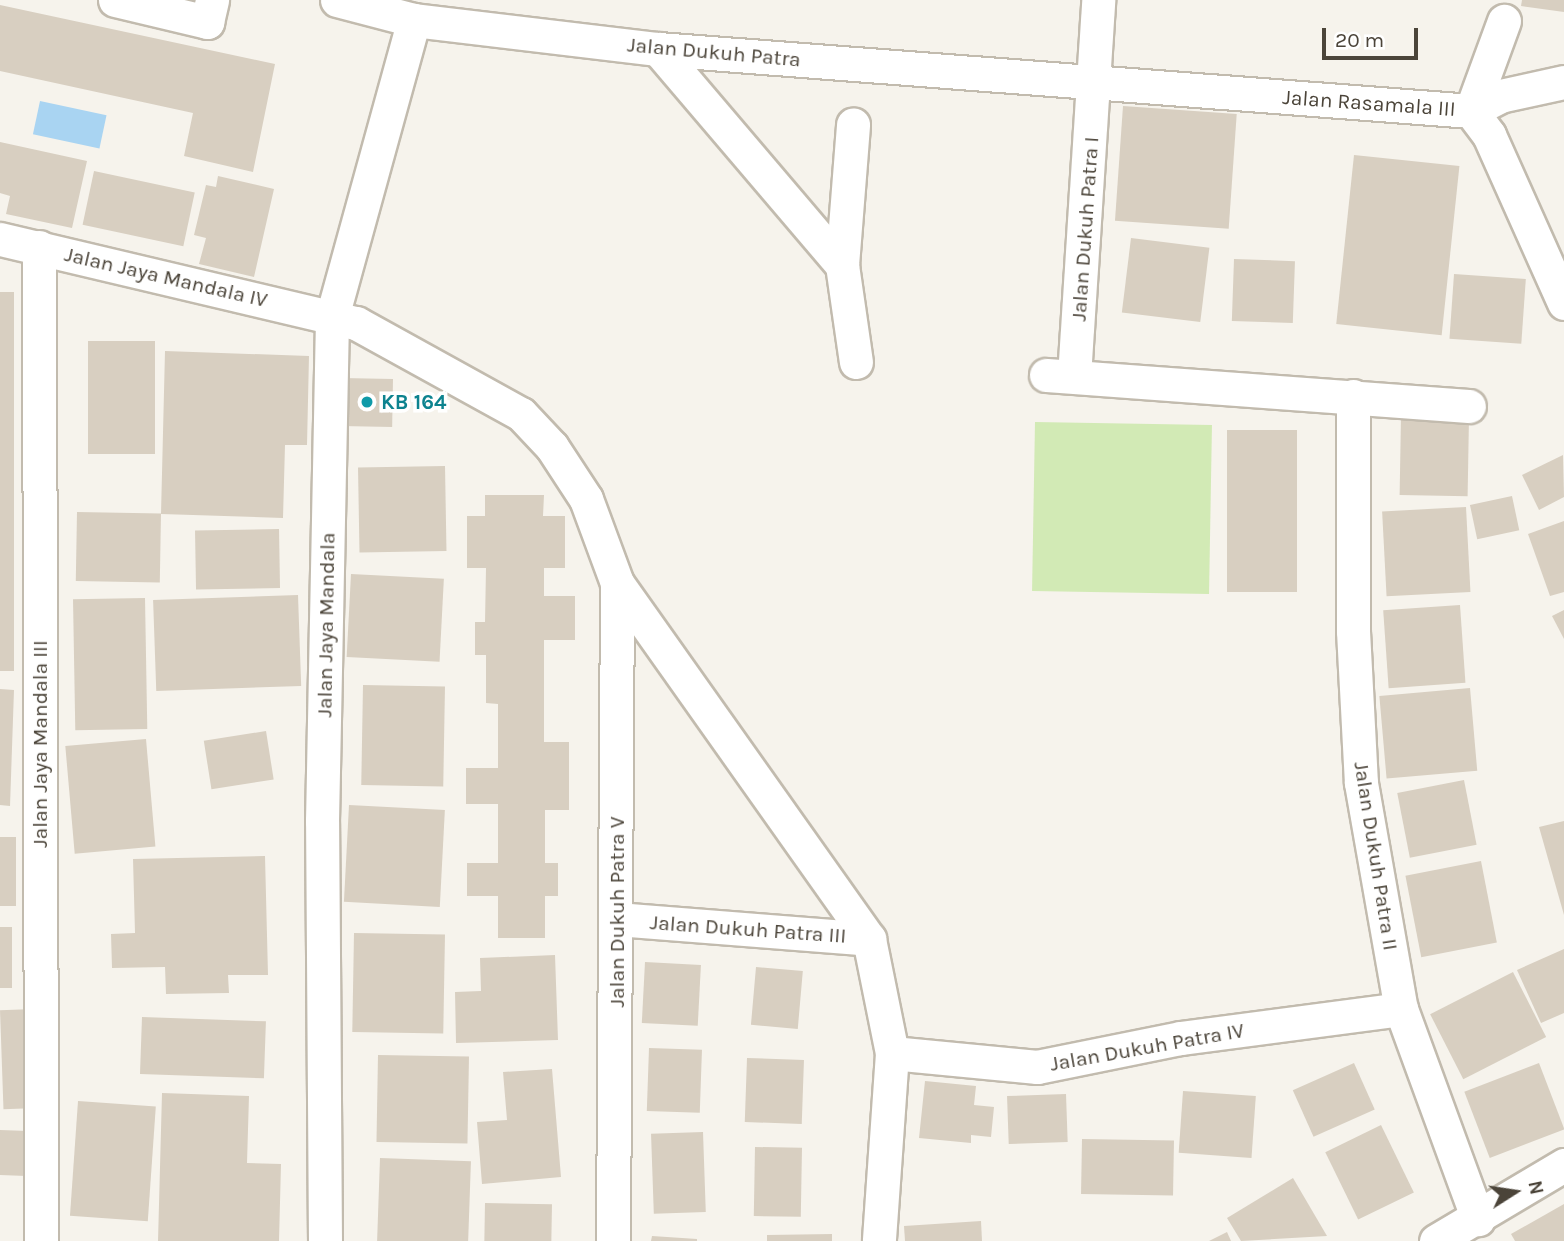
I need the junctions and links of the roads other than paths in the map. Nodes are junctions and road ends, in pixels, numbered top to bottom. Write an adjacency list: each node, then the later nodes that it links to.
1 (115, 0): 2 (street)
2 (212, 0)
3 (337, 0): 5 (street, Jalan Dukuh Patra)
4 (1098, 0): 8 (street, Jalan Dukuh Patra I)
5 (414, 20): 7 (street, Jalan Dukuh Patra); 16 (street, Jalan Jaya Mandala)
6 (1504, 21): 10 (street)
7 (658, 49): 8 (street, Jalan Dukuh Patra); 14 (street)
8 (1095, 81): 10 (street, Jalan Rasamala III); 18 (street, Jalan Dukuh Patra I)
9 (1564, 82): 10 (street)
10 (1471, 111): 15 (street, Jalan Rasamala III)
11 (853, 124): 14 (street)
12 (0, 239): 13 (street, Jalan Jaya Mandala IV)
13 (40, 247): 16 (street, Jalan Jaya Mandala IV); 27 (street, Jalan Jaya Mandala III)
14 (842, 265): 17 (street)
15 (1564, 303)
16 (332, 317): 20 (street, Jalan Jaya Mandala IV); 28 (street, Jalan Jaya Mandala)
17 (856, 362)
18 (1353, 396): 19 (street); 23 (street, Jalan Dukuh Patra II)
19 (1469, 406)
20 (617, 583): 21 (street, Jalan Dukuh Patra V); 22 (street)
21 (617, 919): 22 (street, Jalan Dukuh Patra III); 29 (street, Jalan Dukuh Patra V)
22 (869, 939): 24 (street, Jalan Dukuh Patra III)
23 (1401, 1009): 24 (street, Jalan Dukuh Patra IV); 26 (street, Jalan Dukuh Patra II)
24 (892, 1054): 30 (street, Jalan Dukuh Patra III)
25 (1564, 1166): 26 (street)
26 (1478, 1219): 31 (street)
27 (41, 1241)
28 (325, 1241)
29 (613, 1241)
30 (880, 1241)
31 (1436, 1241)

